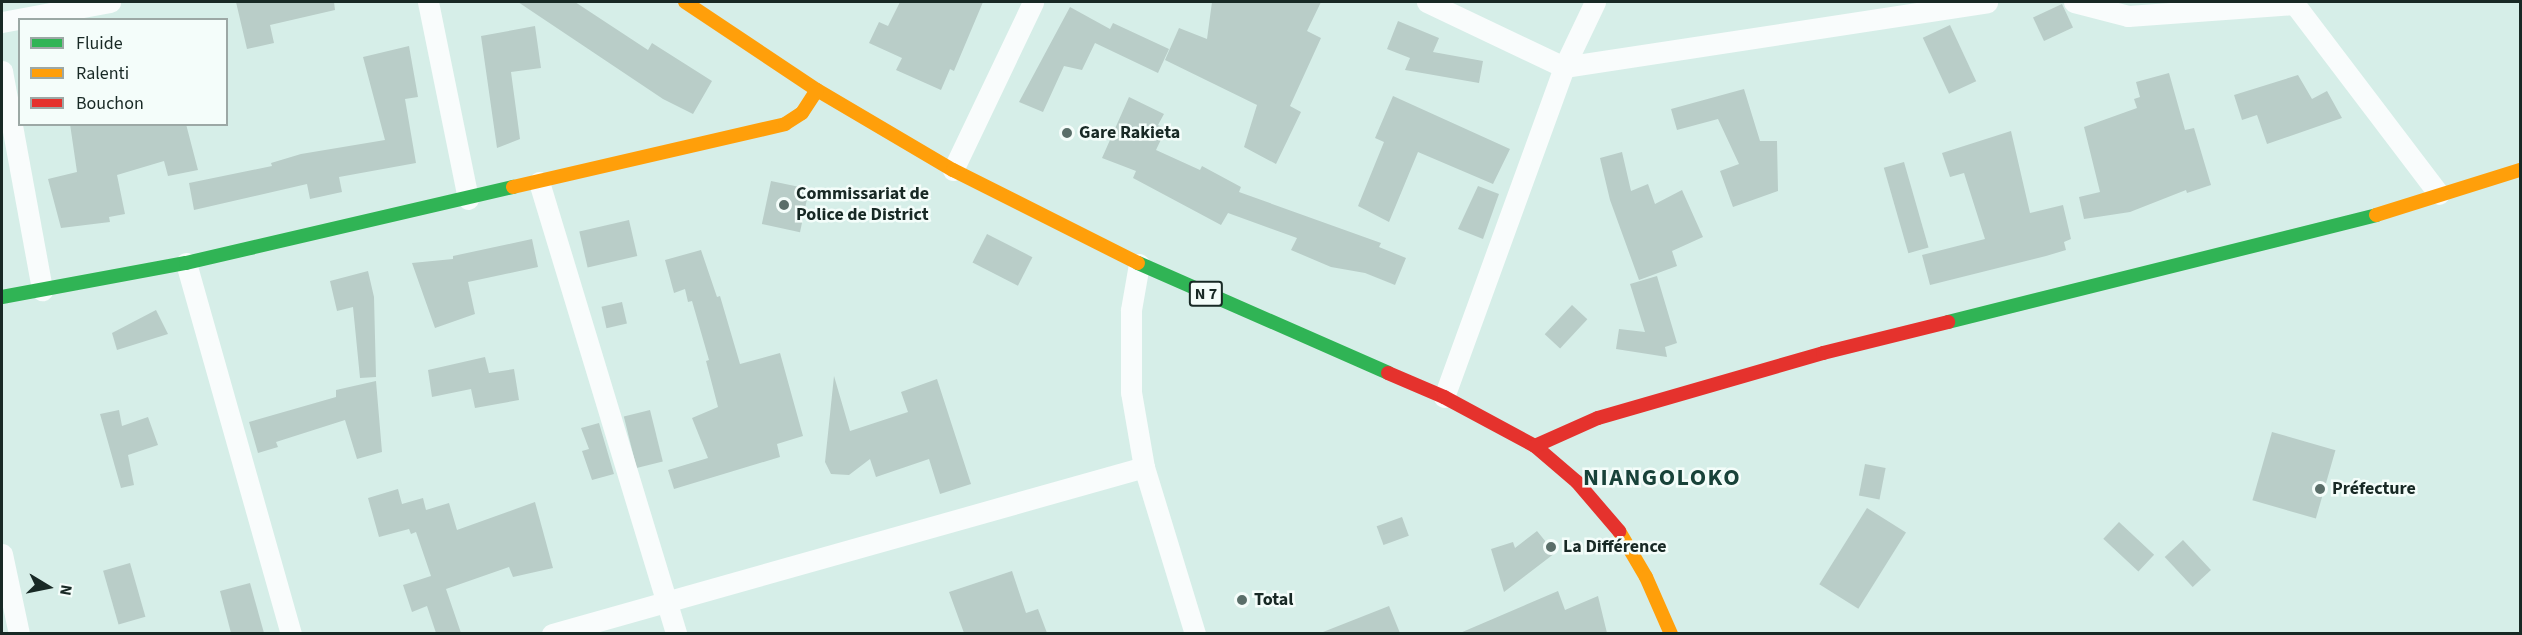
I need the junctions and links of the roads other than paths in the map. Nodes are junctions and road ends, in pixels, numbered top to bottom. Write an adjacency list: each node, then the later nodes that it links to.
1 (110, 2): 10 (street)
2 (428, 2): 20 (street)
3 (685, 2): 15 (main road, N 7)
4 (1033, 2): 16 (street)
5 (1426, 2): 13 (street)
6 (1595, 2): 13 (street)
7 (1987, 2): 13 (street)
8 (2074, 2): 9 (street)
9 (2293, 2): 19 (street)
10 (24, 18)
11 (18, 19): 12 (street)
12 (2, 22)
13 (1564, 67): 25 (street)
14 (2, 71): 23 (street)
15 (817, 90): 16 (main road, N 7); 18 (main road)
16 (953, 170): 22 (main road, N 7)
17 (2520, 170): 19 (main road)
18 (539, 183): 20 (main road); 29 (street)
19 (2439, 194): 26 (main road)
20 (468, 199): 21 (main road)
21 (186, 263): 23 (main road); 31 (street)
22 (1139, 264): 25 (main road, N 7); 27 (street)
23 (42, 290): 24 (main road)
24 (2, 297)
25 (1444, 397): 26 (main road, N 7)
26 (1535, 446): 35 (main road, N 7)
27 (1144, 467): 29 (street); 34 (street)
28 (2, 554): 30 (street)
29 (666, 603): 32 (street); 33 (street)
30 (19, 633)
31 (291, 633)
32 (552, 633)
33 (676, 633)
34 (1195, 633)
35 (1671, 633)

